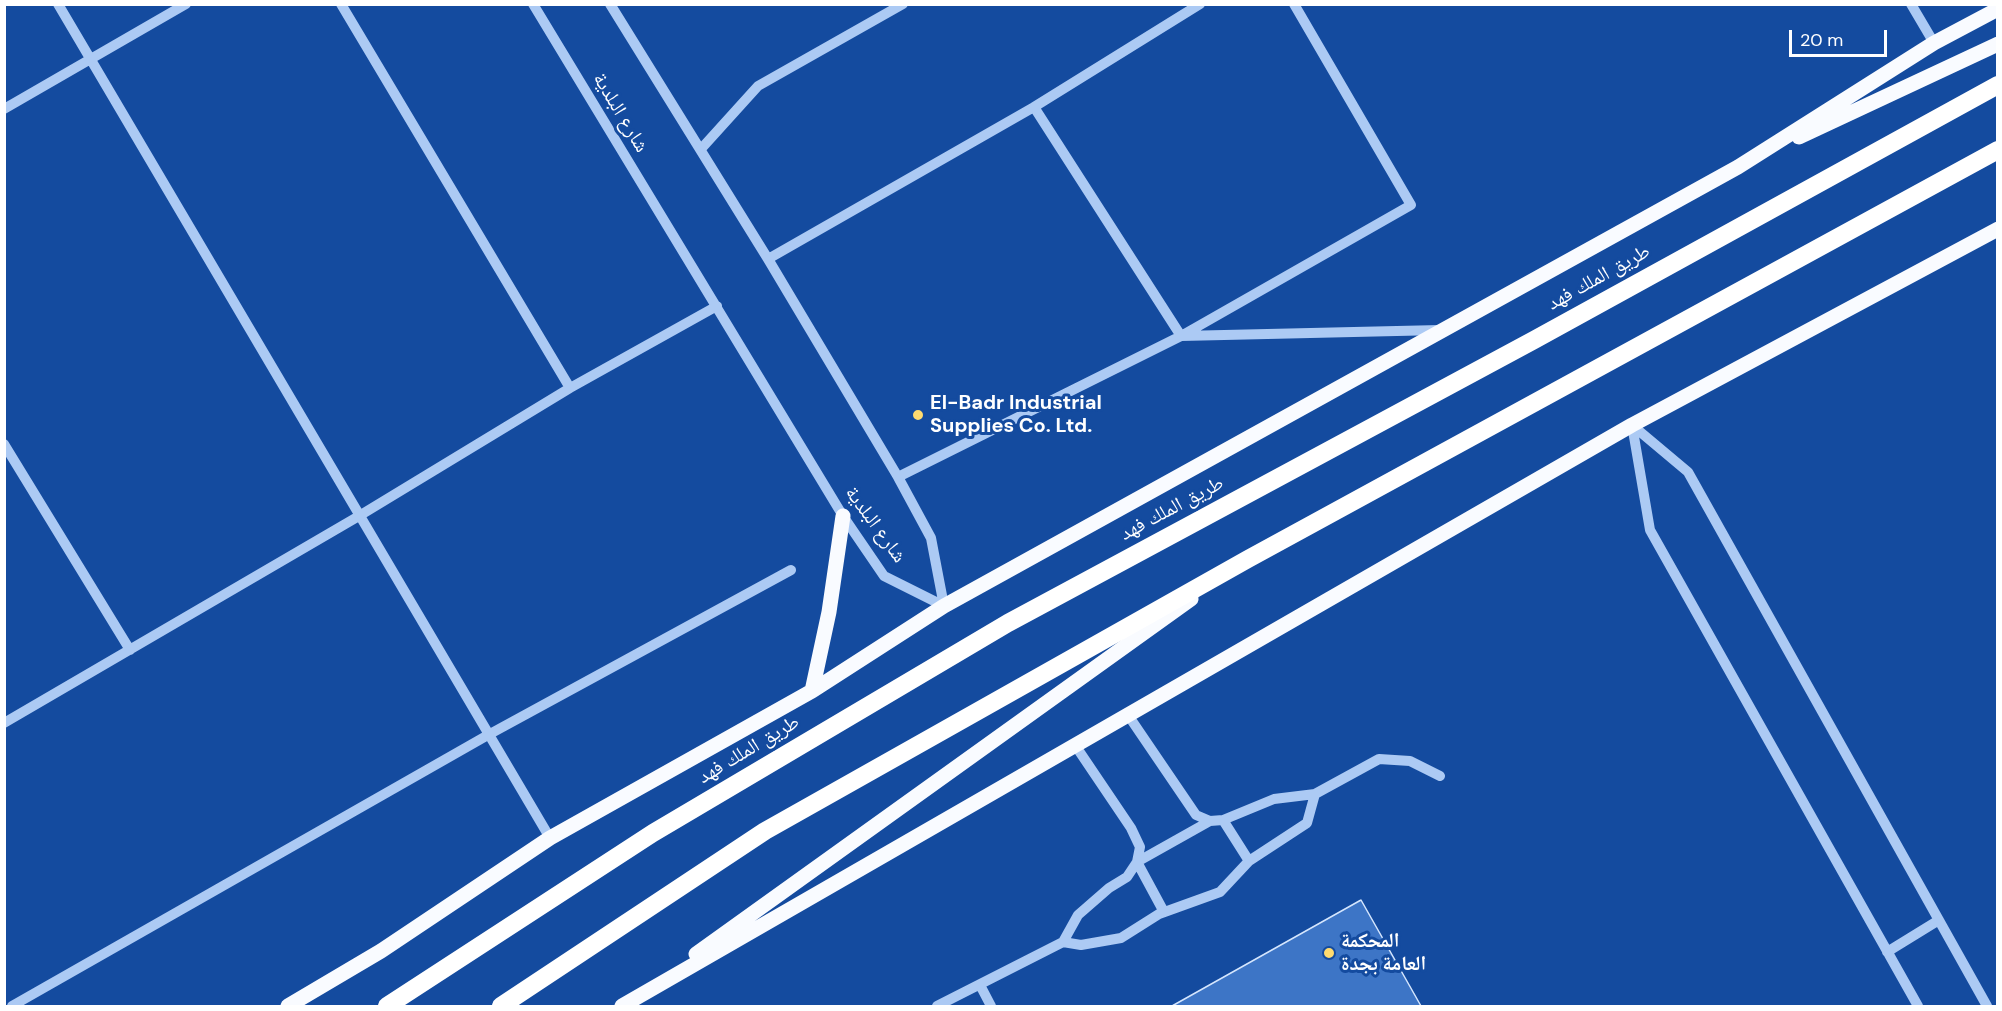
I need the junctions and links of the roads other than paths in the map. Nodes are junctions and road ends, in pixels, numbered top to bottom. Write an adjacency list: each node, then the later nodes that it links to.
1 (58, 4): 13 (street)
2 (186, 4): 13 (street)
3 (341, 4): 25 (street)
4 (533, 4): 22 (street, شارع البلدية)
5 (610, 4): 17 (street, شارع البلدية)
6 (903, 4): 17 (street)
7 (1200, 4): 15 (street)
8 (1294, 4): 24 (street)
9 (1911, 4): 11 (street)
10 (1998, 9): 11 (main road)
11 (1934, 43): 19 (main road)
12 (1998, 44): 19 (main road)
13 (90, 60): 16 (street); 29 (street)
14 (1998, 86): 57 (highway, طريق الملك فهد)
15 (1034, 106): 21 (street); 24 (street)
16 (4, 109)
17 (700, 149): 21 (street, شارع البلدية)
18 (1998, 150): 31 (highway)
19 (1738, 166): 23 (main road)
20 (1998, 229): 26 (main road)
21 (768, 259): 28 (street, شارع البلدية)
22 (717, 306): 25 (street); 30 (street, شارع البلدية)
23 (1443, 330): 24 (street); 33 (main road)
24 (1181, 336): 28 (street)
25 (570, 388): 29 (street)
26 (1632, 425): 36 (main road); 48 (street); 51 (street)
27 (4, 444): 34 (street)
28 (898, 477): 33 (street, شارع البلدية)
29 (359, 516): 34 (street); 38 (street)
30 (843, 516): 33 (street, شارع البلدية); 35 (main road)
31 (1248, 558): 58 (highway); 59 (main road)
32 (791, 570): 38 (street)
33 (944, 606): 35 (main road)
34 (130, 650): 37 (street)
35 (812, 690): 44 (main road)
36 (1128, 715): 39 (main road); 43 (street)
37 (4, 723)
38 (488, 735): 44 (street); 54 (street)
39 (1075, 746): 46 (street); 59 (main road)
40 (1440, 776): 41 (street)
41 (1315, 794): 42 (street); 45 (street)
42 (1223, 820): 43 (street); 45 (street)
43 (1210, 821): 46 (street)
44 (550, 838): 50 (main road)
45 (1249, 861): 47 (street)
46 (1137, 862): 47 (street); 49 (street)
47 (1164, 912): 49 (street)
48 (1939, 920): 51 (street); 63 (street)
49 (1063, 942): 52 (street)
50 (381, 951): 55 (main road); 56 (main road)
51 (1887, 952): 62 (street)
52 (980, 985): 60 (street); 61 (street)
53 (4, 997): 54 (street)
54 (11, 1006)
55 (288, 1006)
56 (307, 1006)
57 (387, 1006)
58 (501, 1006)
59 (625, 1006)
60 (937, 1006)
61 (991, 1006)
62 (1918, 1006)
63 (1987, 1006)

